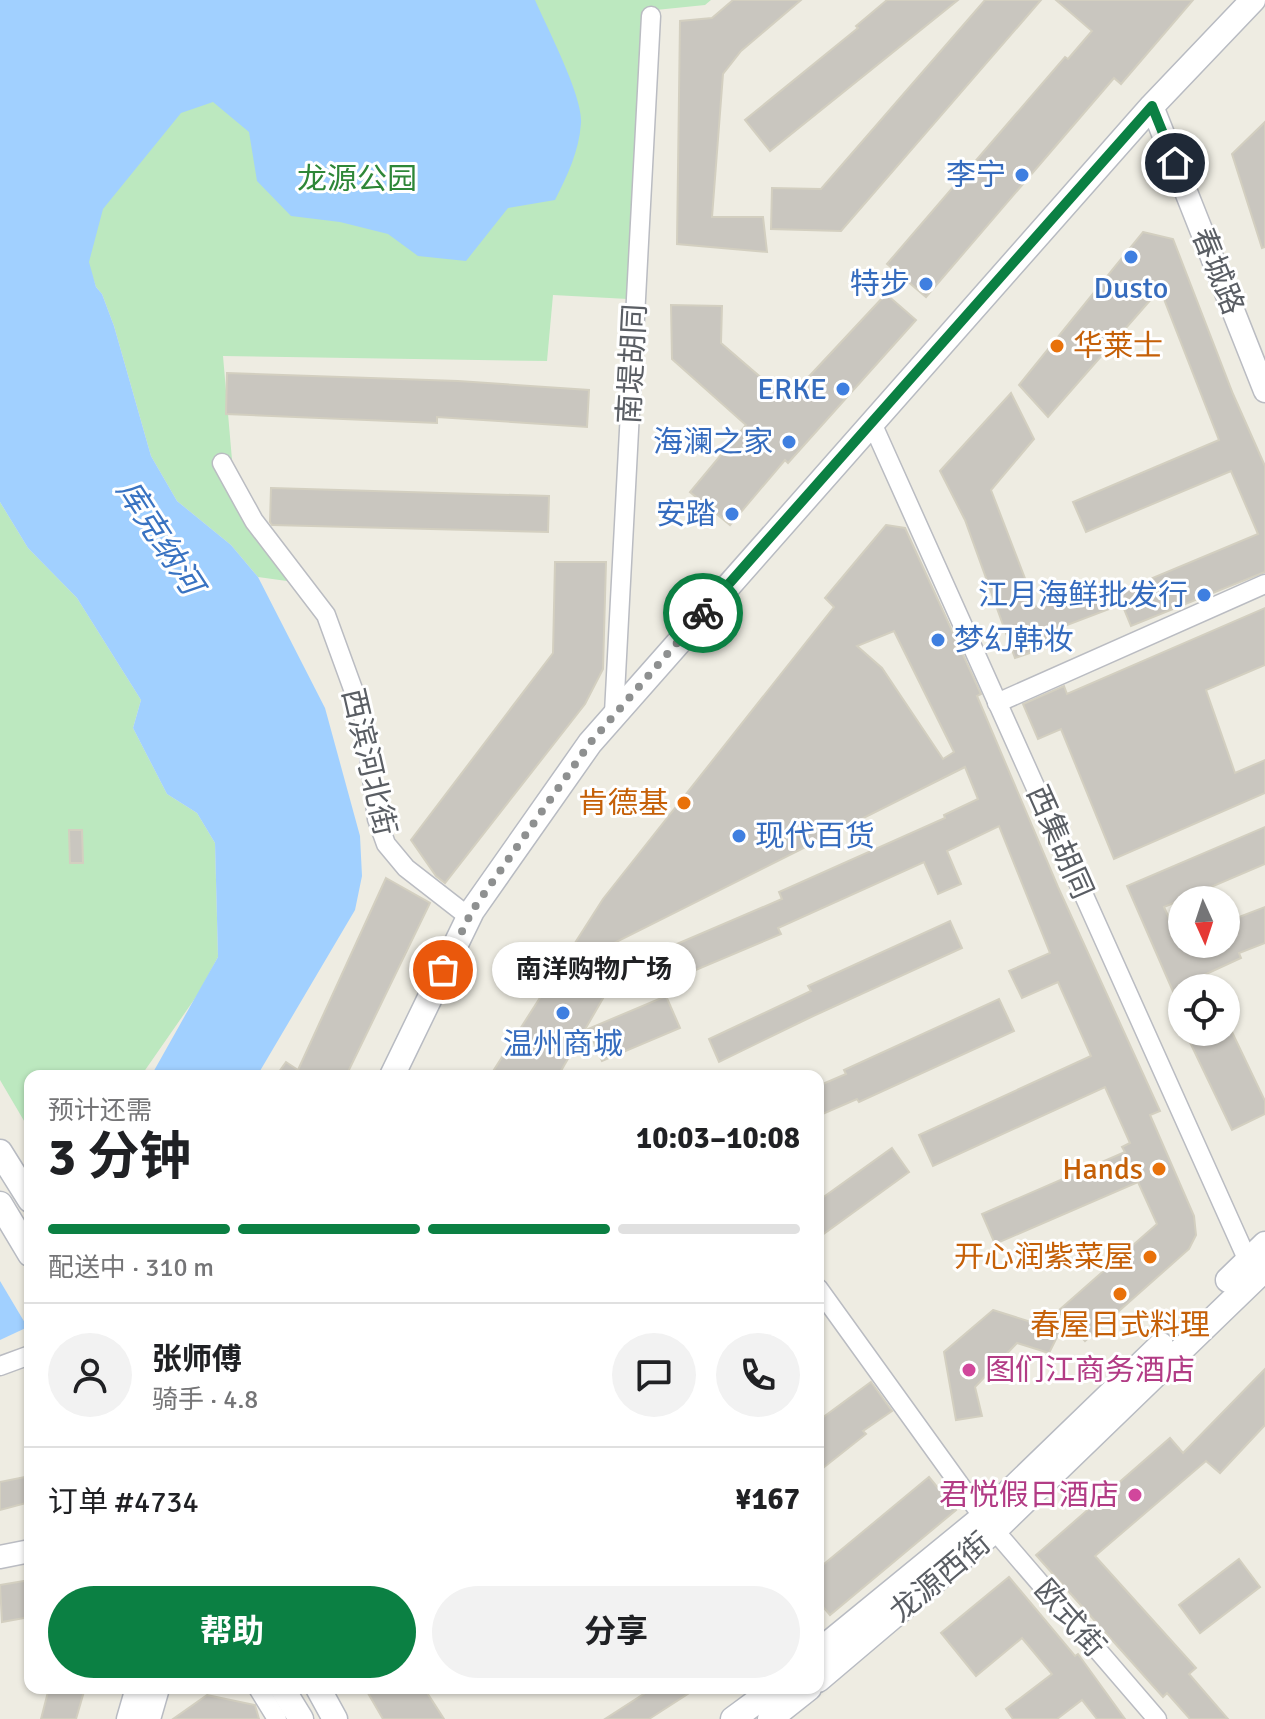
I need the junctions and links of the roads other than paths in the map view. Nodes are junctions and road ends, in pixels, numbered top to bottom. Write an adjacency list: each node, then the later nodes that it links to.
1 (1253, 0): 3 (main road)
2 (651, 16): 9 (street, 南堤胡同)
3 (1152, 106): 4 (street, 春城路); 5 (main road)
4 (1265, 391)
5 (872, 423): 8 (street, 西集胡同); 9 (main road)
6 (222, 463): 10 (street, 西滨河北街)
7 (1265, 584): 8 (street)
8 (997, 703): 17 (street, 西集胡同)
9 (614, 713): 10 (main road)
10 (469, 917): 11 (main road)
11 (395, 1070)
12 (0, 1152): 13 (main road)
13 (24, 1190)
14 (3, 1210): 15 (main road)
15 (24, 1244)
16 (1265, 1244): 17 (main road, 龙源西街)
17 (1256, 1265): 21 (main road, 龙源西街)
18 (824, 1296): 21 (street, 欧式街)
19 (24, 1357): 20 (street)
20 (0, 1366)
21 (989, 1524): 24 (main road, 龙源西街); 25 (main road, 龙源西街); 38 (street, 欧式街)
22 (24, 1552): 23 (street)
23 (0, 1557)
24 (824, 1648)
25 (824, 1675)
26 (136, 1694): 32 (main road)
27 (155, 1694): 33 (main road)
28 (262, 1694): 34 (street)
29 (286, 1694): 35 (main road)
30 (321, 1694): 36 (main road)
31 (777, 1702): 37 (main road)
32 (129, 1719)
33 (148, 1719)
34 (277, 1719)
35 (301, 1719)
36 (335, 1719)
37 (733, 1719)
38 (1157, 1719)

